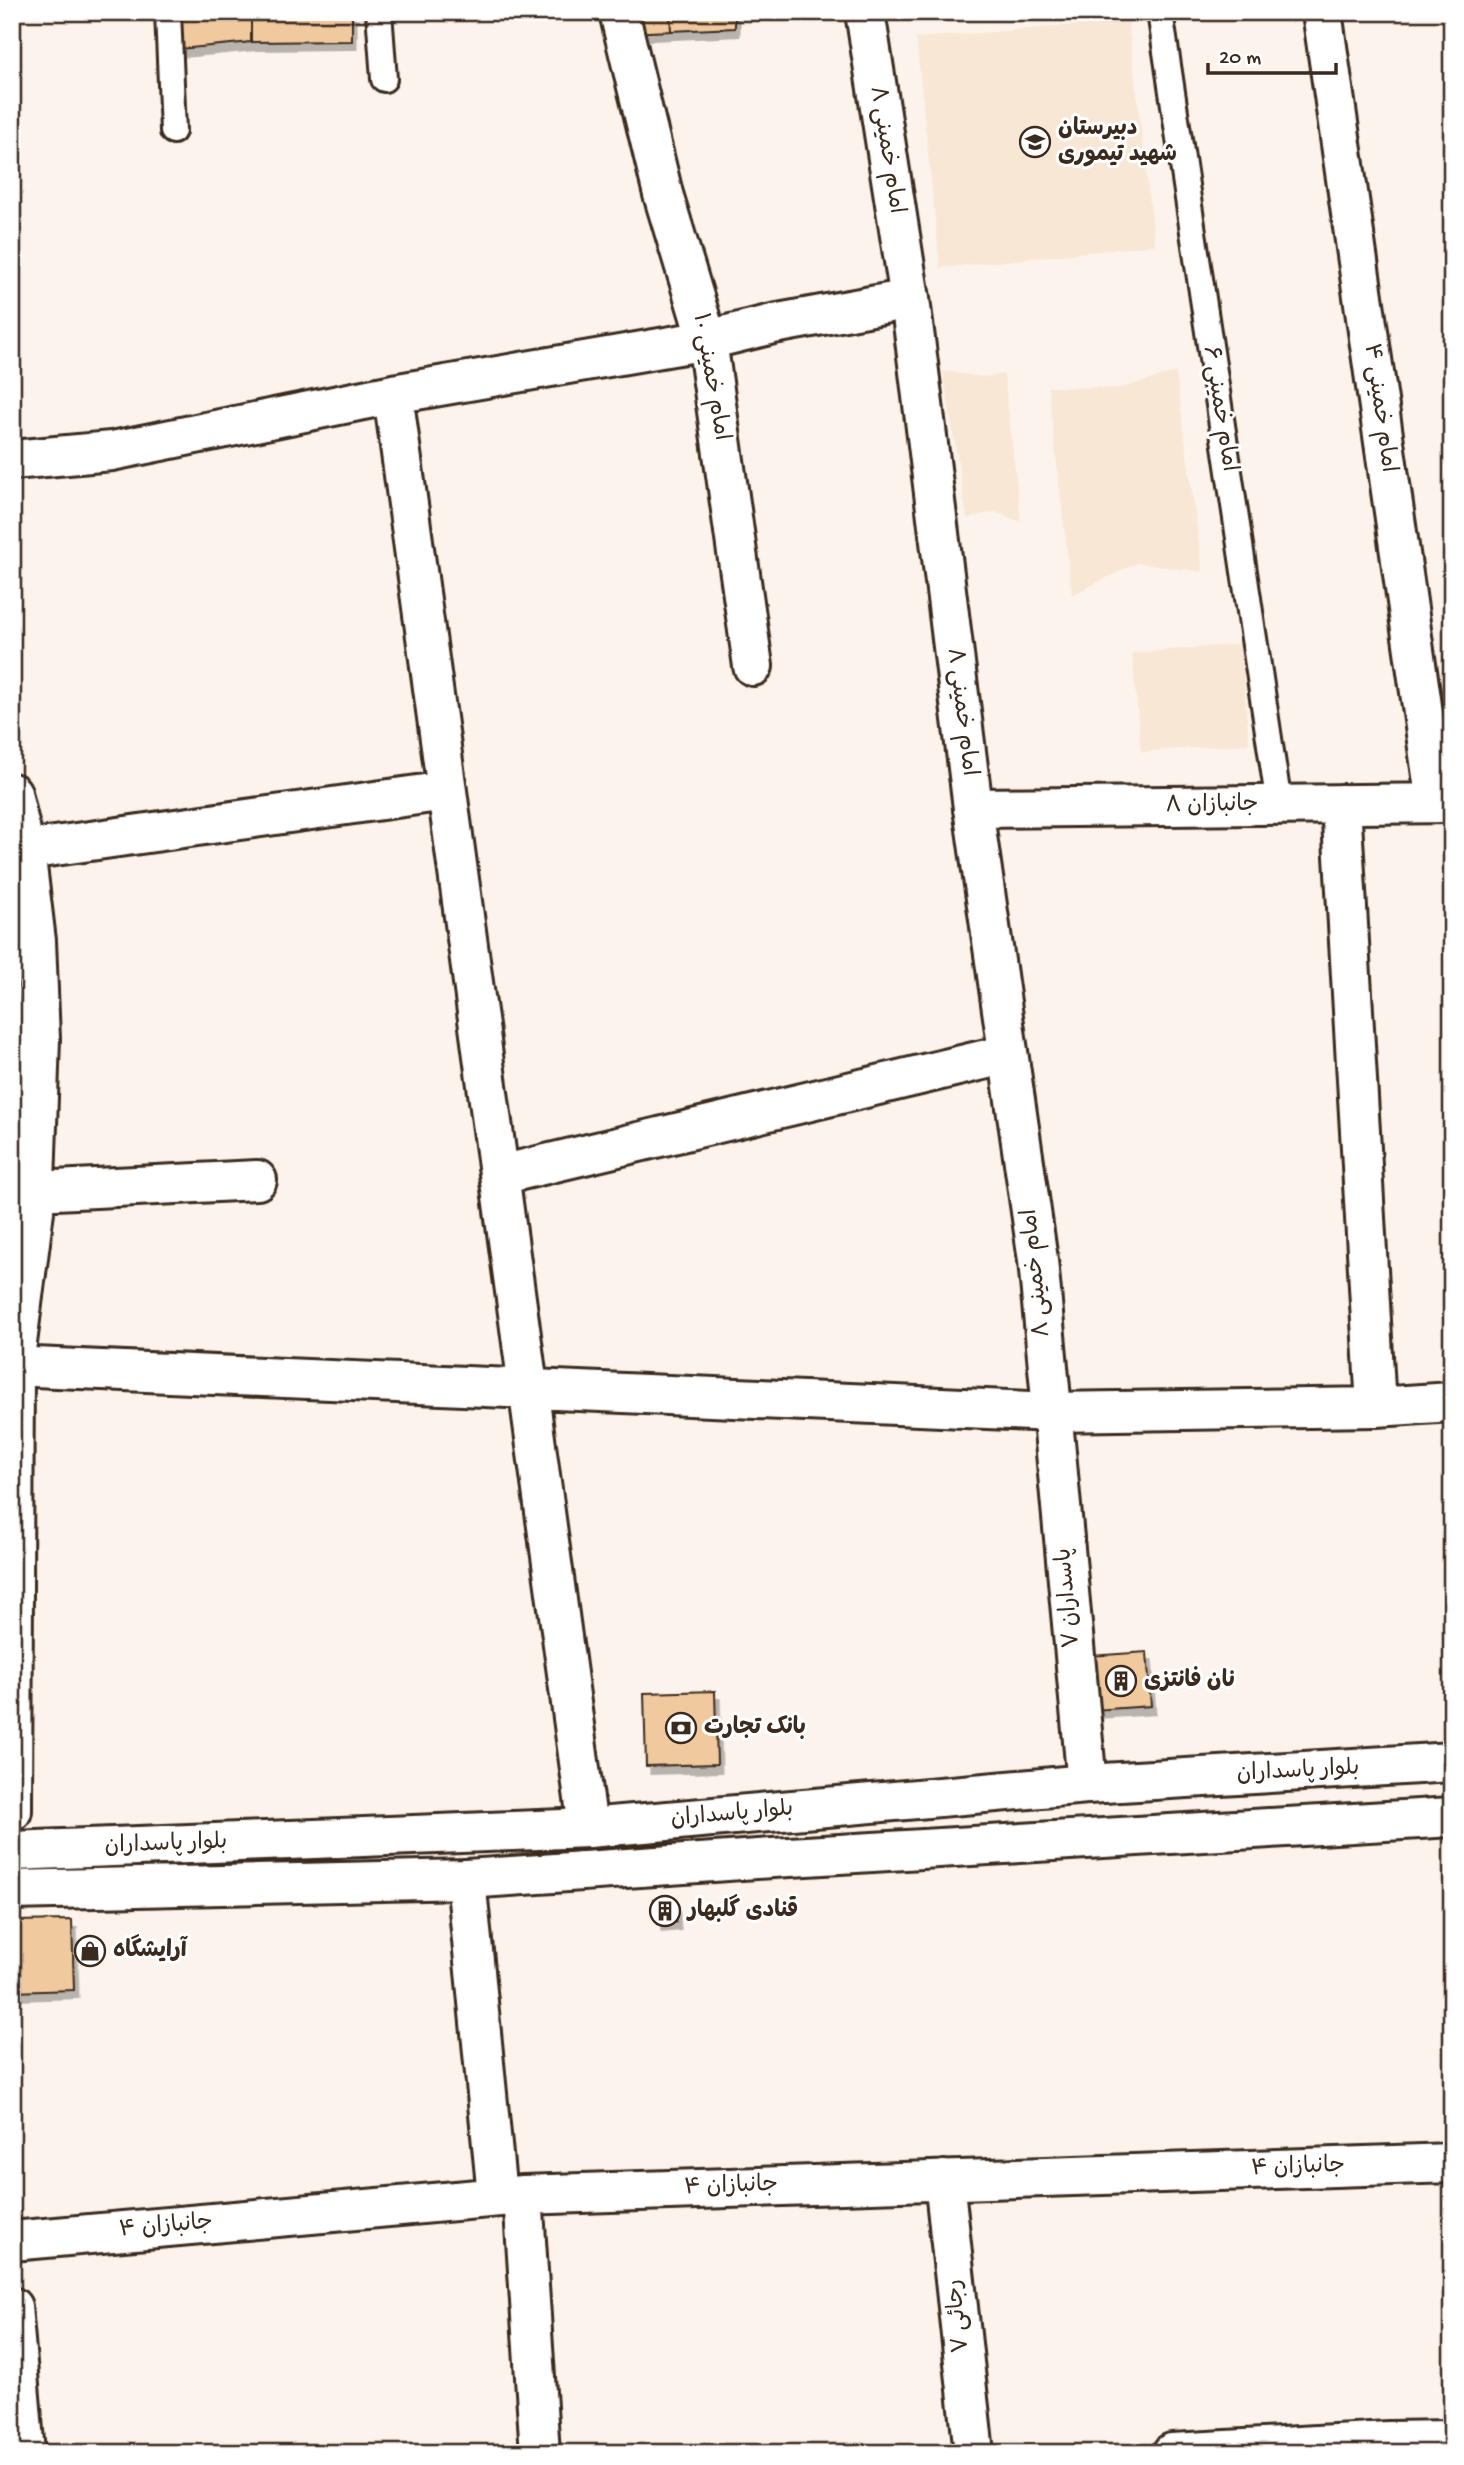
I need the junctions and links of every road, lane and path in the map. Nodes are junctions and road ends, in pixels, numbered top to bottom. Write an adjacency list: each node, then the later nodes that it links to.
1 (168, 12): 8 (lane)
2 (379, 12): 7 (lane)
3 (619, 12): 10 (street, امام خمینی ۱۰)
4 (865, 12): 9 (street, امام خمینی ۸)
5 (1160, 12): 18 (lane, امام خمینی ۶)
6 (1322, 12): 16 (street, امام خمینی ۴)
7 (384, 79)
8 (173, 131)
9 (909, 299): 10 (street); 19 (street, امام خمینی ۸)
10 (708, 340): 11 (street); 13 (street, امام خمینی ۱۰)
11 (393, 394): 12 (street); 14 (street)
12 (12, 460)
13 (753, 666)
14 (446, 791): 20 (street); 22 (street)
15 (12, 793): 20 (street)
16 (1444, 803): 17 (street, جانبازان ۸)
17 (1341, 804): 18 (street, جانبازان ۸); 28 (street)
18 (1279, 805): 19 (street, جانبازان ۸)
19 (973, 808): 21 (street, امام خمینی ۸)
20 (19, 851): 24 (street)
21 (1008, 1054): 22 (street); 29 (street, امام خمینی ۸)
22 (500, 1175): 26 (street)
23 (257, 1180): 24 (street)
24 (27, 1204): 25 (street)
25 (13, 1366): 26 (street); 33 (street)
26 (529, 1389): 29 (street); 35 (street)
27 (1452, 1402): 28 (street)
28 (1376, 1407): 29 (street)
29 (1052, 1412): 32 (street, پاسداران ۷)
30 (1452, 1762): 31 (street, بلوار پاسداران)
31 (1237, 1775): 32 (street, بلوار پاسداران); 36 (street)
32 (1087, 1784): 35 (street, بلوار پاسداران)
33 (12, 1811)
34 (1452, 1817): 36 (street, بلوار پاسداران)
35 (588, 1828): 37 (street, بلوار پاسداران)
36 (1238, 1830): 38 (street, بلوار پاسداران)
37 (12, 1851)
38 (466, 1879): 39 (street, بلوار پاسداران); 42 (street)
39 (12, 1890)
40 (1452, 2163): 41 (street, جانبازان ۴)
41 (944, 2180): 42 (street, جانبازان ۴); 49 (street, رجائی ۷)
42 (510, 2195): 43 (street, جانبازان ۴); 48 (street)
43 (12, 2241)
44 (12, 2307): 47 (street)
45 (1452, 2440): 46 (street)
46 (1390, 2447): 50 (street)
47 (25, 2453)
48 (540, 2453)
49 (974, 2453)
50 (1172, 2453)

